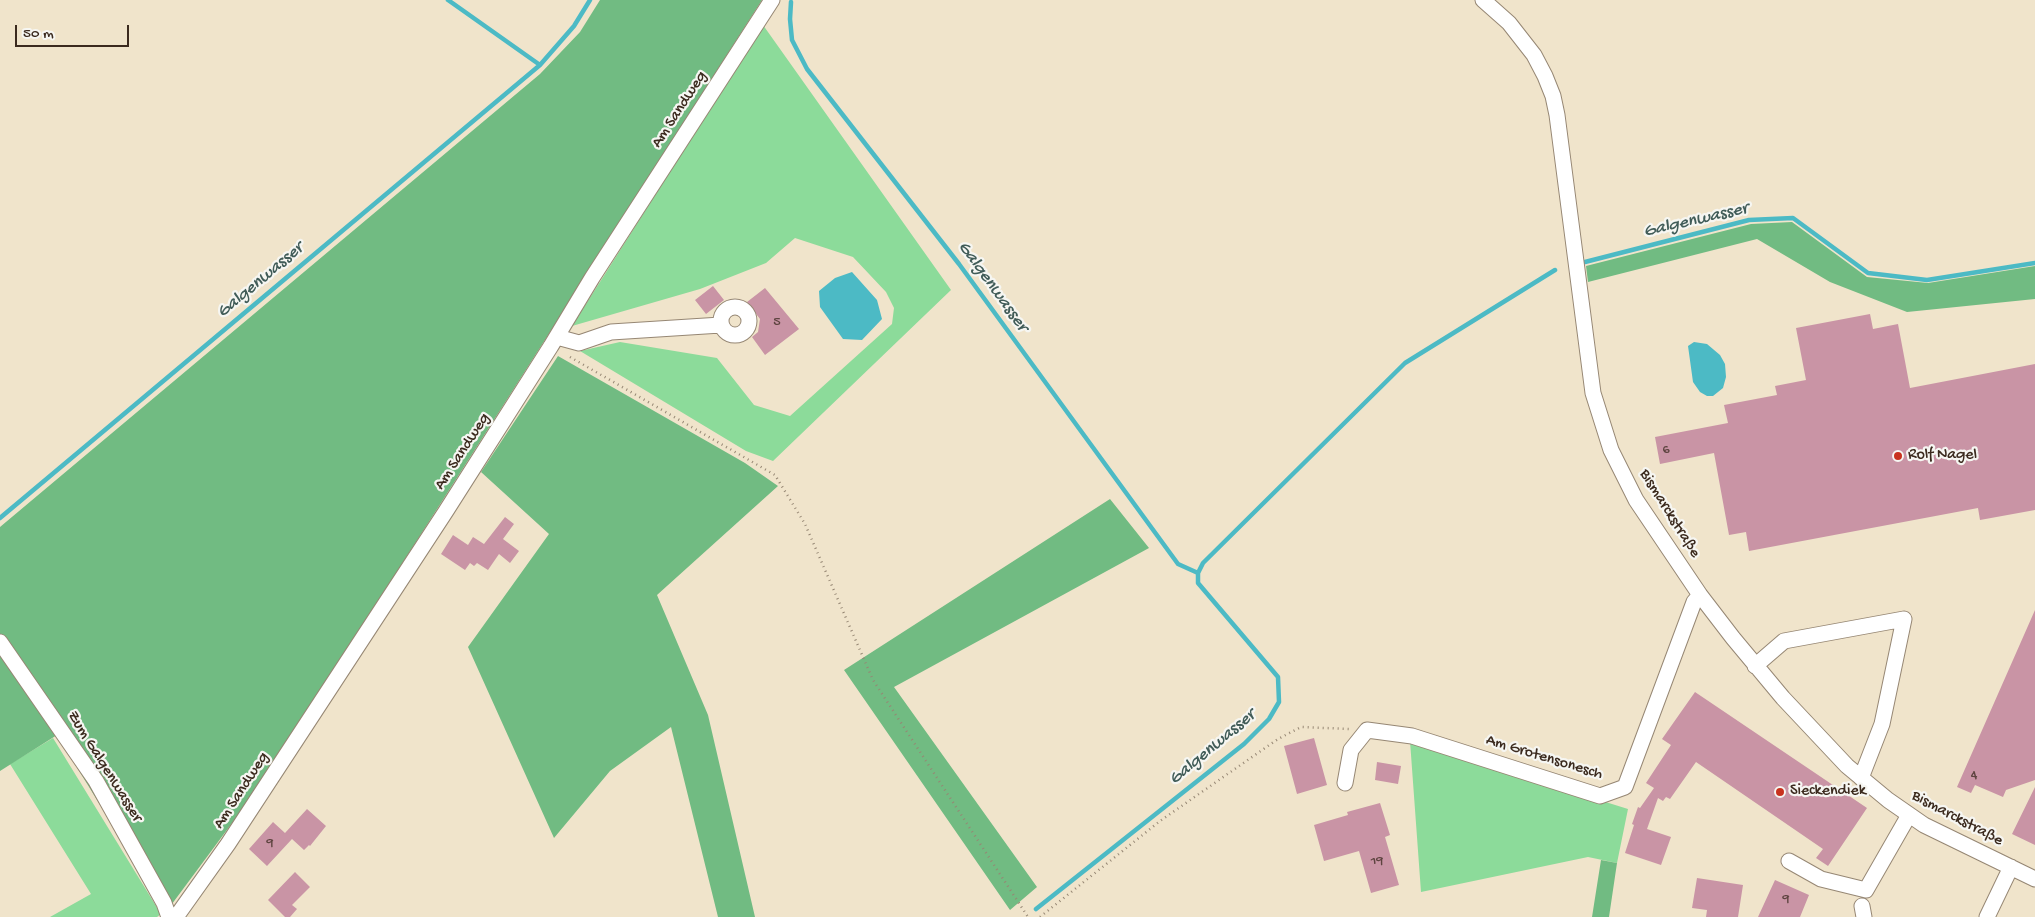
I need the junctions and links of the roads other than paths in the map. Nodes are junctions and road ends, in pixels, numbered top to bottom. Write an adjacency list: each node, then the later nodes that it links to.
1 (772, 0): 4 (street, Am Sandweg)
2 (1483, 0): 5 (street, Bismarckstraße)
3 (721, 326): 4 (street)
4 (554, 341): 15 (street, Am Sandweg)
5 (1700, 595): 7 (street, Bismarckstraße); 9 (street, Am Grotensonesch)
6 (0, 642): 14 (street, Zum Galgenwasser)
7 (1755, 666): 8 (street, Bismarckstraße); 8 (street)
8 (1861, 778): 10 (street, Bismarckstraße)
9 (1345, 783)
10 (1909, 815): 11 (street); 12 (street, Bismarckstraße)
11 (1789, 861)
12 (2011, 867): 13 (street, Bismarckstraße); 16 (street, Bismarckstraße)
13 (2035, 879)
14 (169, 917)
15 (176, 917)
16 (1987, 917)

